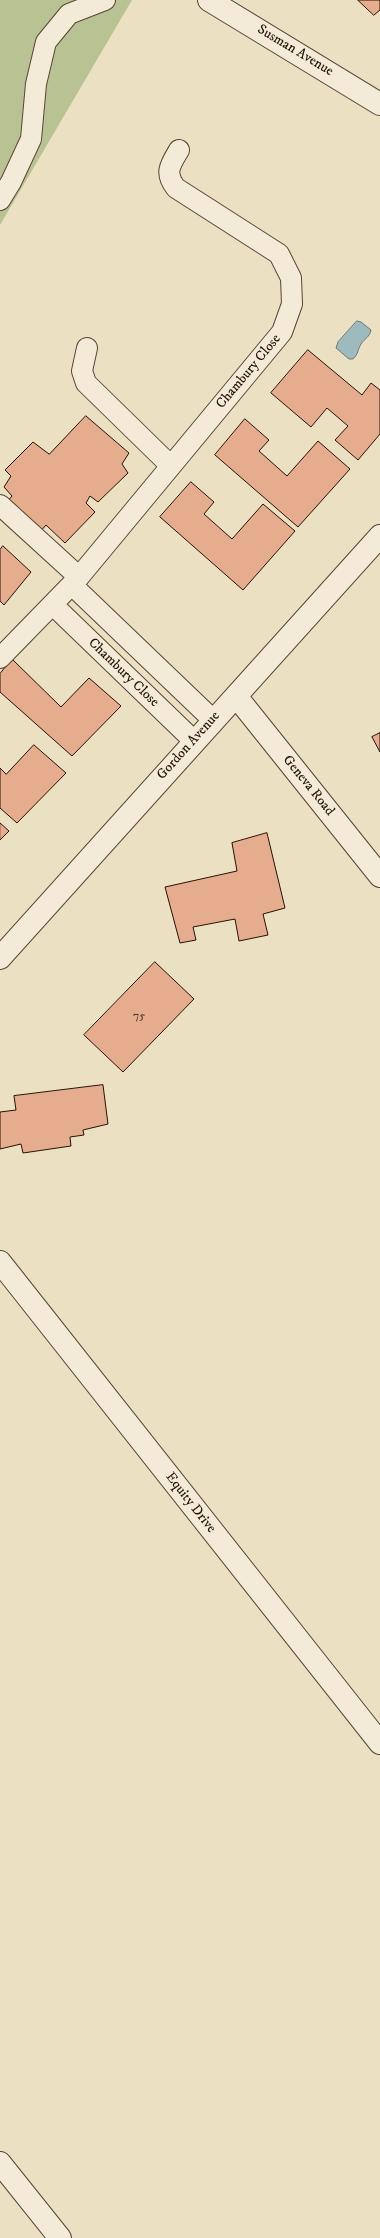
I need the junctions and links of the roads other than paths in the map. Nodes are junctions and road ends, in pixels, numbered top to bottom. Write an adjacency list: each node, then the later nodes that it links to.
1 (104, 0): 6 (lane)
2 (209, 0): 3 (street, Susman Avenue)
3 (243, 8): 4 (street, Susman Avenue)
4 (380, 104)
5 (179, 150): 8 (lane, Chambury Close)
6 (0, 200)
7 (87, 348): 8 (lane)
8 (171, 466): 11 (lane, Chambury Close)
9 (0, 505): 11 (lane)
10 (380, 536): 14 (street, Gordon Avenue)
11 (75, 581): 12 (lane, Chambury Close); 15 (lane, Chambury Close)
12 (53, 605): 13 (lane, Chambury Close); 16 (lane, Chambury Close)
13 (0, 658)
14 (236, 696): 15 (street, Gordon Avenue); 17 (street, Geneva Road)
15 (213, 720): 16 (street, Gordon Avenue)
16 (194, 741): 18 (street, Gordon Avenue)
17 (380, 876)
18 (0, 958)
19 (0, 1262): 20 (street, Equity Drive)
20 (380, 1743)
21 (0, 2163): 22 (street)
22 (60, 2238)

